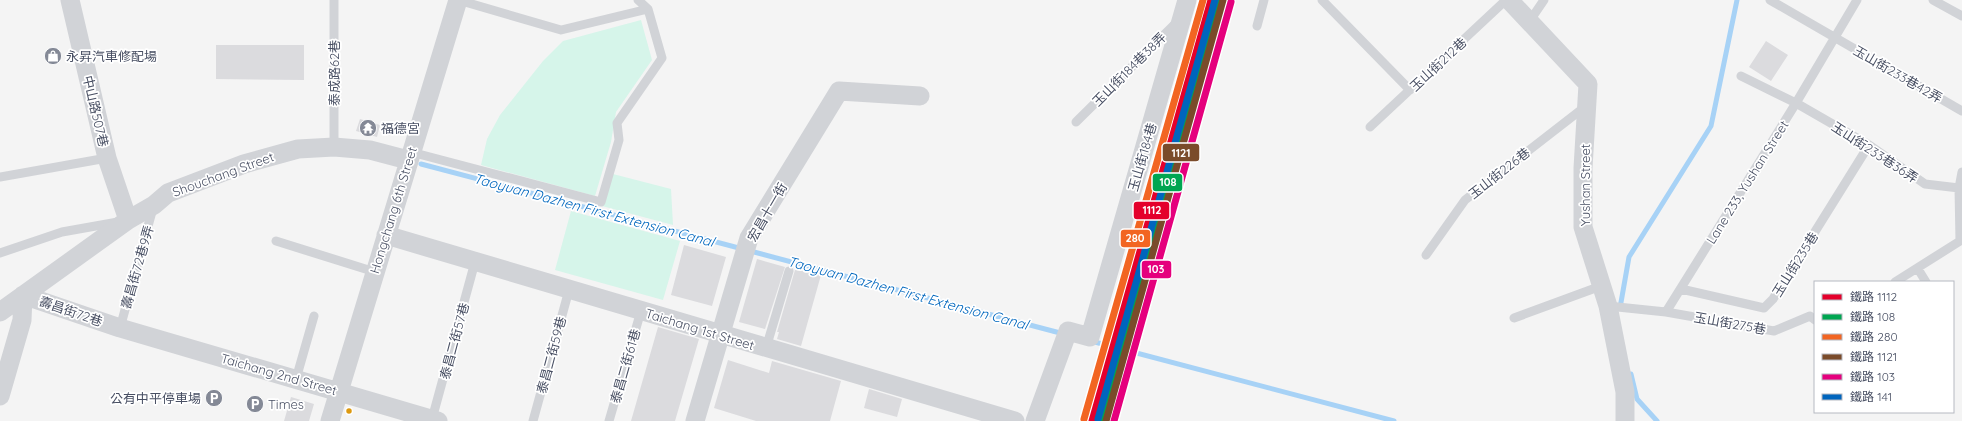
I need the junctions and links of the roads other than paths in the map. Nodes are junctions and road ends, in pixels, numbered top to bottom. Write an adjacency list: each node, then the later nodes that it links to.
1 (70, 0): 28 (street, 中山路507巷)
2 (334, 0): 27 (lane, 泰成路62巷)
3 (458, 0): 13 (lane); 29 (street, Hongchang 6th Street)
4 (638, 0): 13 (lane)
5 (1264, 0): 16 (lane)
6 (1322, 0): 19 (lane)
7 (1507, 0): 15 (street, Yushan Street); 19 (lane, 玉山街212巷)
8 (1544, 0): 15 (lane)
9 (1770, 0): 17 (lane, 玉山街233巷42弄)
10 (1857, 0): 17 (lane, Lane 233, Yushan Street)
11 (1933, 0): 14 (lane)
12 (1185, 8): 24 (lane, 玉山街184巷38弄); 68 (street, 玉山街184巷)
13 (648, 9): 29 (lane)
14 (1962, 16)
15 (1529, 22): 22 (street, Yushan Street)
16 (1257, 26)
17 (1835, 38): 21 (lane, Lane 233, Yushan Street); 23 (lane, 玉山街233巷42弄)
18 (1741, 76): 21 (lane, 玉山街233巷36弄)
19 (1410, 90): 25 (lane, 玉山街212巷)
20 (920, 96): 57 (street, 宏昌十一街)
21 (1796, 103): 26 (lane, 玉山街233巷36弄); 46 (lane, Lane 233, Yushan Street)
22 (1587, 105): 38 (lane, 玉山街226巷); 45 (street, Yushan Street)
23 (1962, 111)
24 (1076, 122)
25 (1370, 128)
26 (1869, 145): 32 (lane, 玉山街233巷36弄); 46 (lane, 玉山街235巷)
27 (334, 147): 29 (street, Shouchang Street); 33 (street, Shouchang Street)
28 (108, 158): 31 (lane); 34 (street, 中山路507巷)
29 (408, 160): 35 (street, Hongchang 6th Street)
30 (1962, 172): 32 (lane)
31 (0, 178)
32 (1958, 188): 40 (lane)
33 (154, 205): 34 (street, Shouchang Street); 56 (lane, 壽昌街72巷9弄)
34 (128, 220): 37 (lane); 48 (street, Shouchang Street)
35 (386, 235): 39 (street, Taichang 1st Street); 42 (street, Hongchang 6th Street)
36 (276, 241): 42 (lane)
37 (0, 253)
38 (1426, 255)
39 (476, 262): 47 (street, Taichang 1st Street); 62 (lane, 泰昌二街57巷)
40 (1918, 269): 43 (lane); 44 (lane)
41 (789, 271): 58 (lane)
42 (375, 272): 60 (street, Hongchang 6th Street)
43 (1897, 281)
44 (1925, 281)
45 (1601, 286): 49 (street, Yushan Street); 54 (lane)
46 (1680, 289): 52 (lane, Lane 233, Yushan Street)
47 (569, 290): 50 (street, Taichang 1st Street); 64 (lane, 泰昌二街59巷)
48 (23, 295): 51 (street, Shouchang Street); 56 (street, 壽昌街72巷); 61 (street)
49 (1610, 306): 52 (lane); 69 (street, Yushan Street)
50 (641, 311): 57 (street, Taichang 1st Street); 65 (lane, 泰昌二街61巷)
51 (0, 312)
52 (1666, 312): 55 (lane, 玉山街275巷)
53 (314, 316): 59 (lane)
54 (1514, 318)
55 (1814, 319)
56 (120, 328): 59 (street, Taichang 2nd Street)
57 (721, 335): 58 (street, Taichang 1st Street); 66 (street, 宏昌十一街)
58 (766, 348): 67 (street, Taichang 1st Street)
59 (296, 379): 60 (street, Taichang 2nd Street)
60 (339, 392): 62 (street, Taichang 2nd Street); 63 (street, Hongchang 6th Street)
61 (0, 396)
62 (435, 420)
63 (330, 421)
64 (533, 421)
65 (609, 421)
66 (695, 421)
67 (1015, 421)
68 (1035, 421)
69 (1625, 421)

